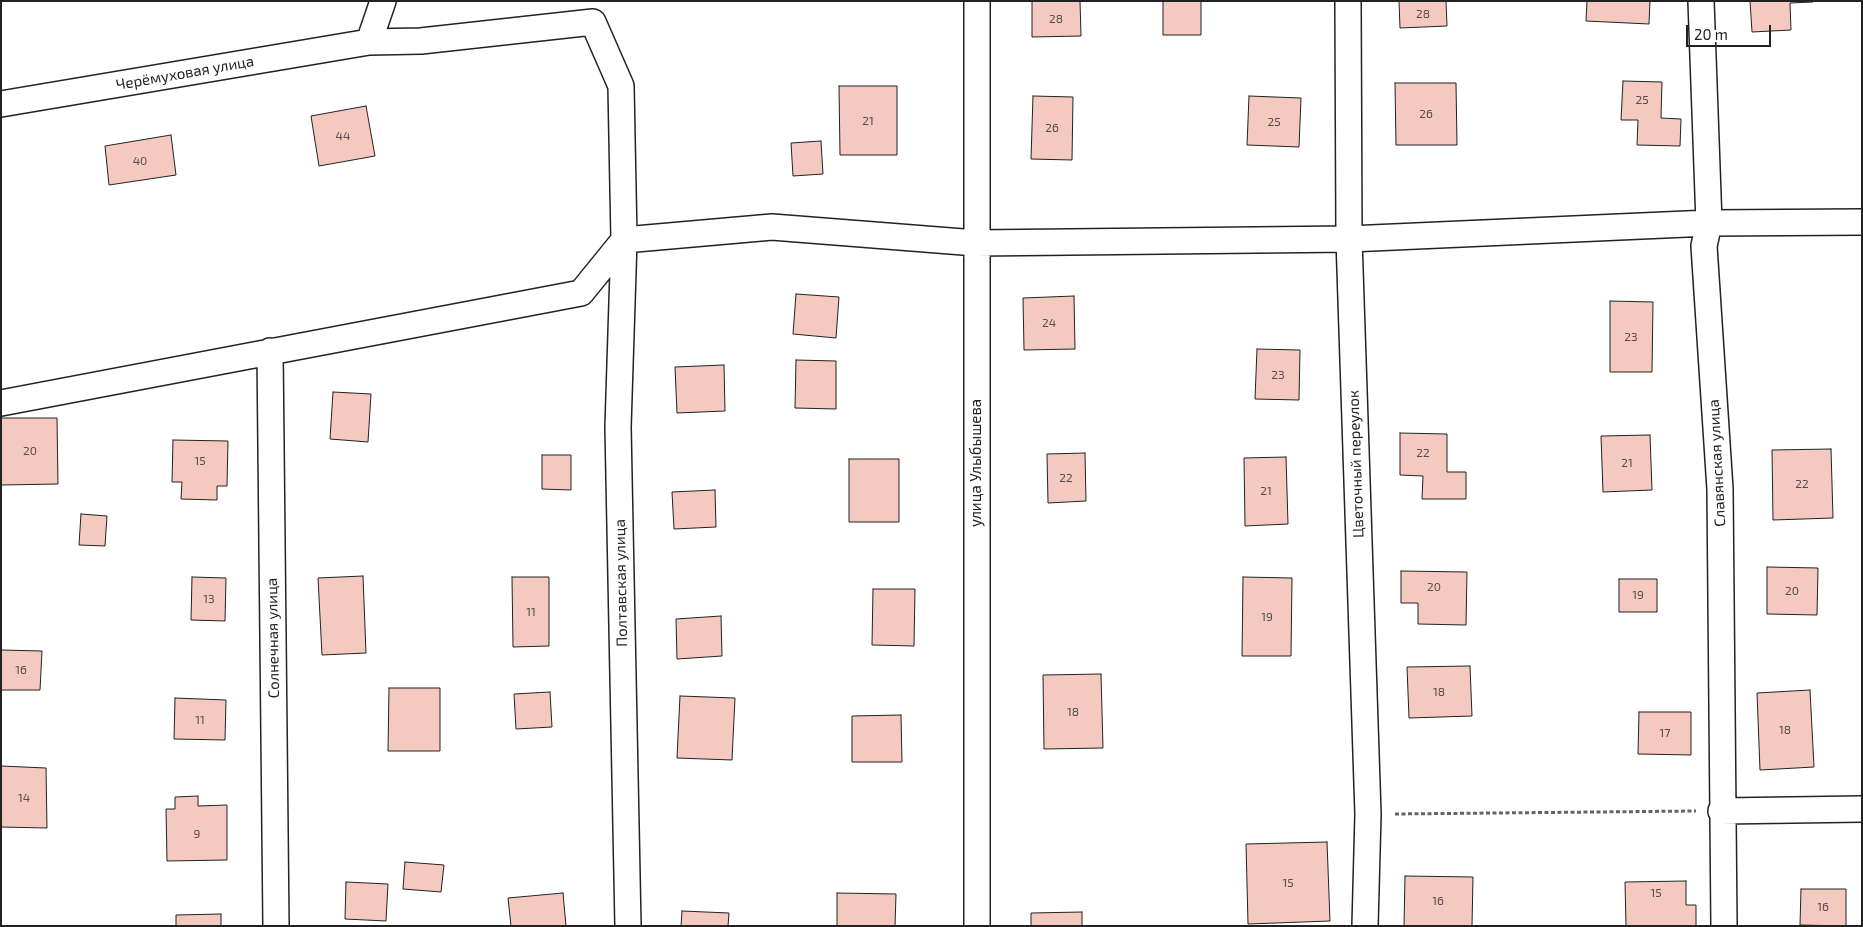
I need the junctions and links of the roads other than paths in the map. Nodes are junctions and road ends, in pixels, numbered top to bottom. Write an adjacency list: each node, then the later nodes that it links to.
1 (383, 1): 5 (street)
2 (977, 1): 11 (street, улица Улыбышева)
3 (1348, 1): 9 (street, Цветочный переулок)
4 (1701, 1): 8 (street, Славянская улица)
5 (369, 42): 6 (street, Черёмуховая улица); 10 (street, Черёмуховая улица)
6 (1, 104)
7 (1862, 222): 8 (street)
8 (1709, 223): 9 (street); 15 (street, Славянская улица)
9 (1349, 239): 11 (street); 19 (street, Цветочный переулок)
10 (624, 240): 11 (street); 12 (street); 17 (street, Полтавская улица)
11 (976, 243): 18 (street, улица Улыбышева)
12 (270, 351): 13 (street); 16 (street, Солнечная улица)
13 (1, 403)
14 (1862, 809): 15 (street)
15 (1722, 811): 20 (street, Славянская улица)
16 (276, 926)
17 (628, 926)
18 (977, 926)
19 (1365, 926)
20 (1724, 926)

